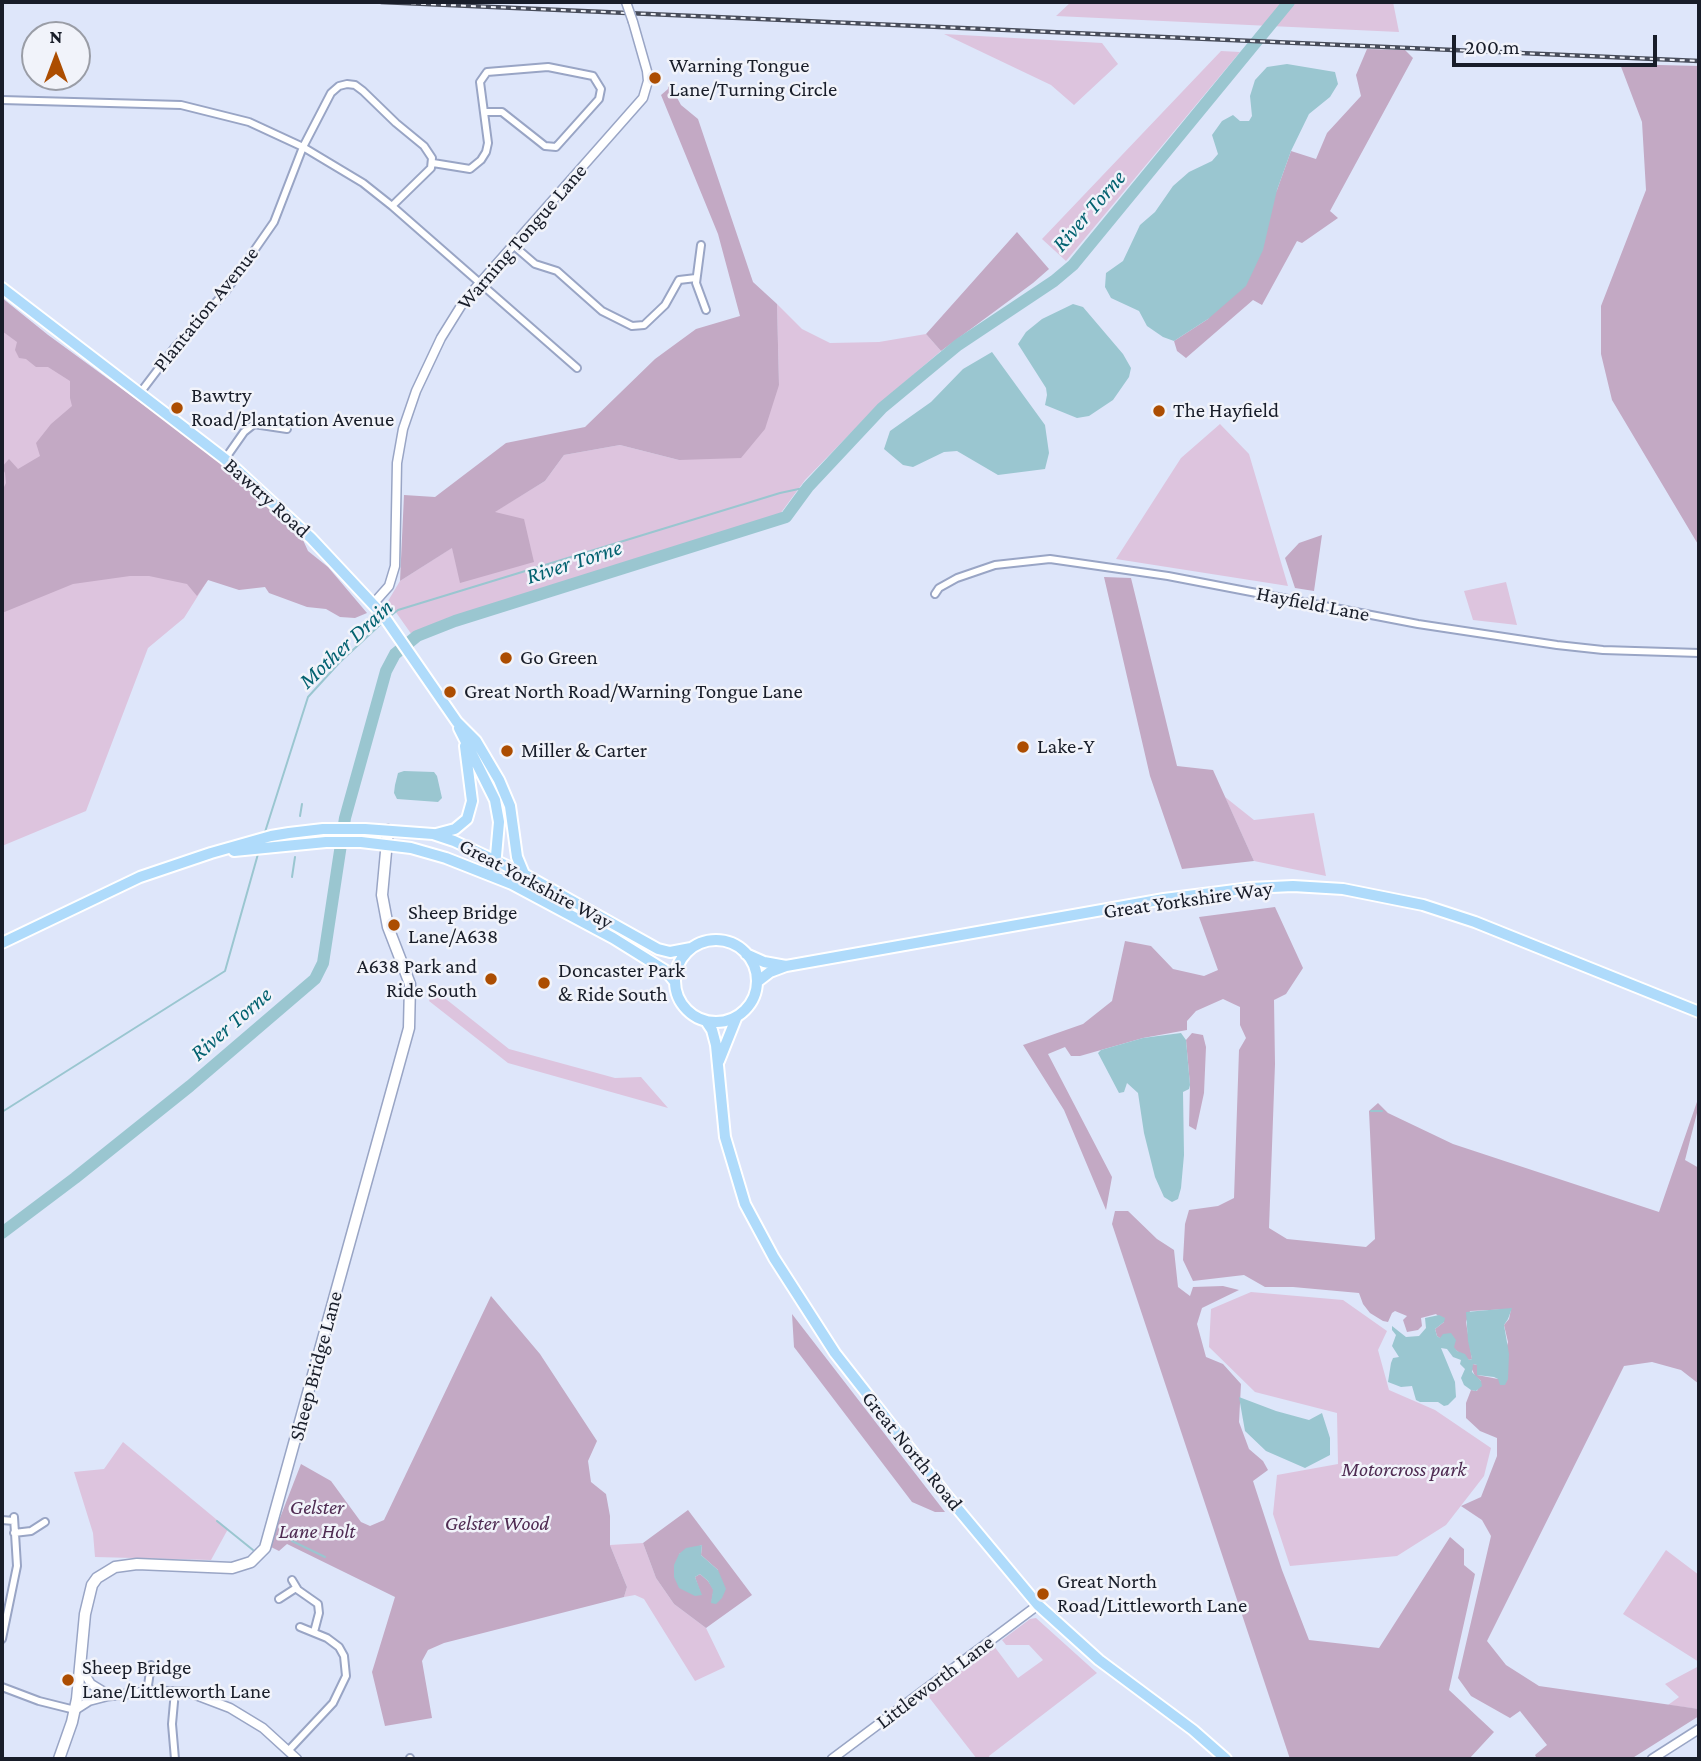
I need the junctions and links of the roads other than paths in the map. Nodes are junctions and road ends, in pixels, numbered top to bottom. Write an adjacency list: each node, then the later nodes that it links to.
1 (626, 2): 7 (street, Warning Tongue Lane, bridge)
2 (2, 100): 4 (street)
3 (484, 112): 3 (street); 5 (street)
4 (303, 147): 5 (street, Plantation Avenue); 6 (street); 14 (street, Plantation Avenue)
5 (433, 163): 6 (street)
6 (392, 206): 10 (street)
7 (513, 245): 9 (street); 10 (street, Warning Tongue Lane)
8 (701, 245): 9 (street)
9 (696, 278): 12 (street)
10 (481, 281): 13 (street); 18 (street, Warning Tongue Lane)
11 (2, 288): 14 (highway, Bawtry Road)
12 (706, 310)
13 (577, 368)
14 (140, 393): 16 (highway, Bawtry Road)
15 (287, 429): 16 (street)
16 (225, 459): 18 (highway, Bawtry Road)
17 (935, 594): 19 (street, Hayfield Lane)
18 (373, 604): 20 (highway, Bawtry Road)
19 (1699, 653)
20 (457, 722): 21 (highway, Bawtry Road); 24 (highway, Bawtry Road)
21 (464, 741): 23 (highway); 27 (highway, Bawtry Road)
22 (388, 830): 23 (highway, Great Yorkshire Way); 25 (main road, Sheep Bridge Lane); 26 (highway, Great Yorkshire Way)
23 (433, 834): 27 (highway, Great Yorkshire Way)
24 (514, 842): 27 (highway, Bawtry Road); 28 (highway, Bawtry Road)
25 (386, 845): 26 (highway, Great Yorkshire Way); 29 (highway, Great Yorkshire Way); 51 (main road, Sheep Bridge Lane)
26 (251, 846): 30 (highway, Great Yorkshire Way)
27 (499, 862): 28 (highway, Great Yorkshire Way); 29 (highway, Bawtry Road)
28 (524, 874): 31 (highway, Great Yorkshire Way)
29 (494, 876): 34 (highway, Great Yorkshire Way)
30 (2, 943)
31 (691, 948): 32 (highway); 34 (highway)
32 (746, 954): 33 (highway, Great Yorkshire Way); 35 (highway)
33 (786, 966): 35 (highway, Great Yorkshire Way); 36 (highway, Great Yorkshire Way)
34 (675, 982): 38 (highway)
35 (757, 982): 37 (highway)
36 (1699, 1012)
37 (737, 1016): 38 (highway); 39 (highway, Great North Road)
38 (706, 1021): 39 (highway, Great North Road)
39 (718, 1064): 46 (highway, Great North Road)
40 (2, 1520): 42 (street)
41 (45, 1522): 42 (street)
42 (14, 1533): 49 (street)
43 (292, 1580): 44 (street)
44 (296, 1588): 45 (street); 48 (street)
45 (279, 1599)
46 (1038, 1605): 62 (street, Littleworth Lane); 63 (highway, Great North Road)
47 (300, 1627): 48 (street)
48 (314, 1632): 58 (street)
49 (2, 1639)
50 (151, 1665): 54 (street)
51 (80, 1666): 55 (street); 56 (main road, Sheep Bridge Lane)
52 (2, 1687): 56 (street)
53 (175, 1691): 54 (street); 58 (street); 60 (street)
54 (147, 1692): 55 (street)
55 (111, 1696): 56 (street)
56 (75, 1710): 59 (main road, Sheep Bridge Lane)
57 (1699, 1729): 64 (street)
58 (288, 1751): 61 (street)
59 (59, 1759)
60 (175, 1759)
61 (297, 1759)
62 (832, 1759)
63 (1226, 1759)
64 (1652, 1759)

